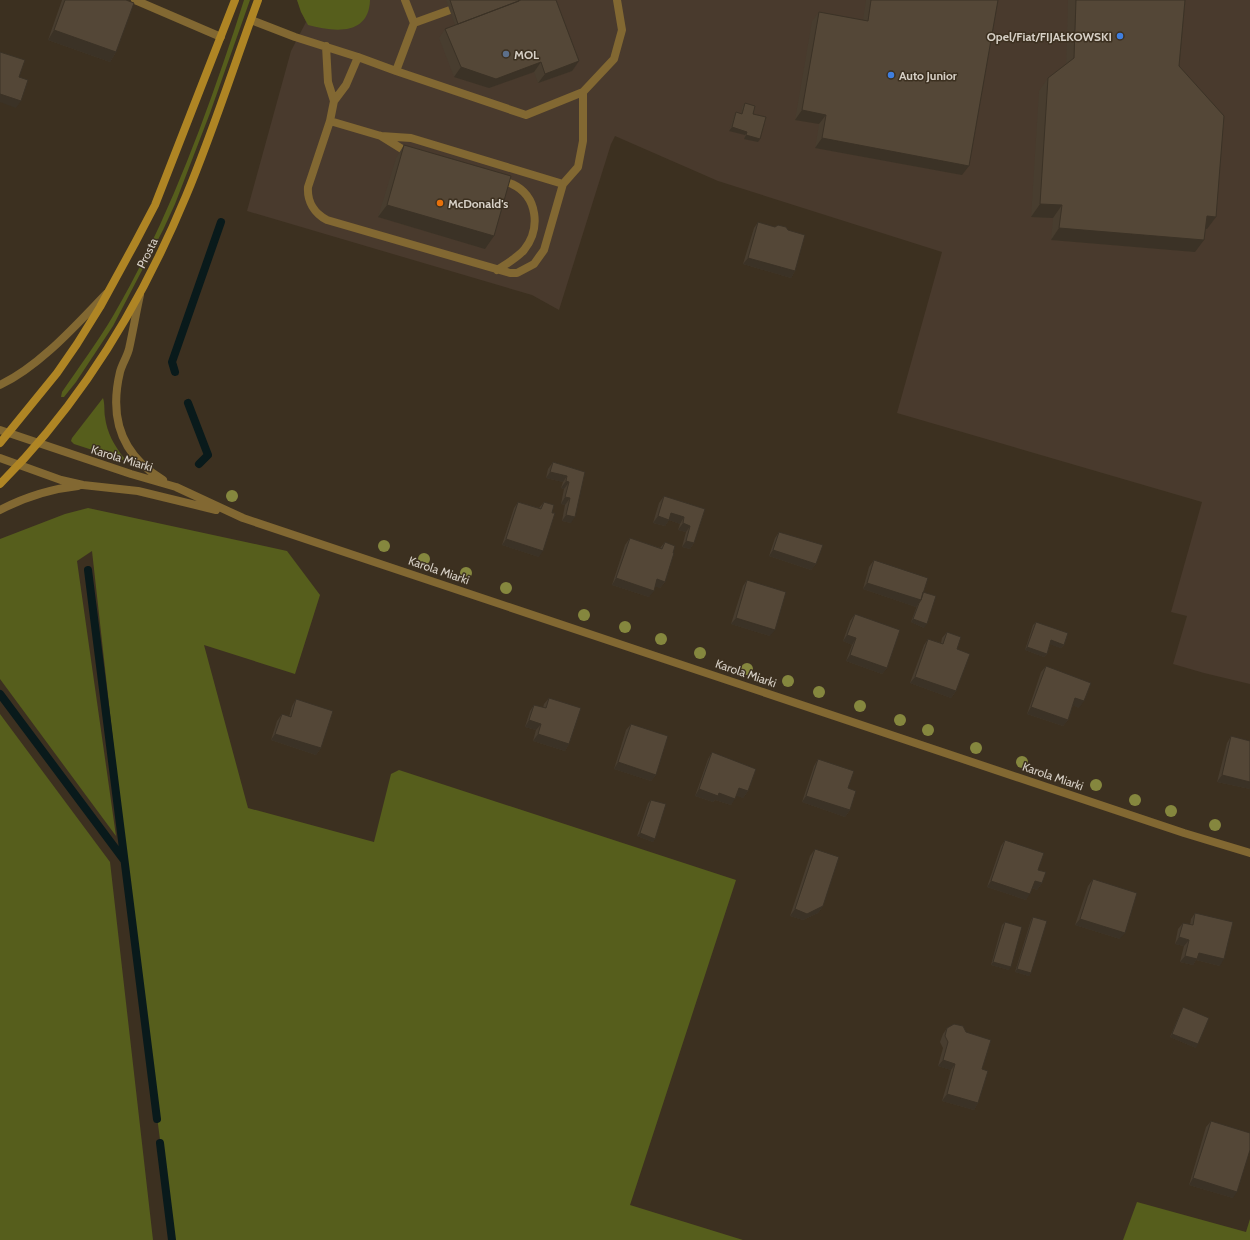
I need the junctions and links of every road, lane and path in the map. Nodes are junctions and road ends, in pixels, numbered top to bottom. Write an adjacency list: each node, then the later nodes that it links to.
1 (135, 0): 9 (street)
2 (235, 0): 9 (main road, Prosta)
3 (258, 0): 7 (main road, Prosta)
4 (405, 0): 8 (street)
5 (616, 0): 13 (street)
6 (450, 10): 8 (street)
7 (251, 20): 10 (street); 22 (main road, Prosta)
8 (414, 23): 12 (street)
9 (221, 36): 21 (main road, Prosta)
10 (326, 46): 11 (street); 14 (street)
11 (358, 57): 12 (street); 14 (street)
12 (396, 71): 13 (street)
13 (583, 92): 19 (street)
14 (334, 101): 15 (street)
15 (330, 121): 16 (street); 20 (street)
16 (381, 136): 17 (street); 19 (street)
17 (415, 155)
18 (489, 177): 20 (street)
19 (563, 184): 20 (street)
20 (497, 270)
21 (110, 289): 23 (street); 25 (main road, Prosta)
22 (141, 293): 27 (main road, Prosta); 32 (street)
23 (0, 385)
24 (0, 430): 25 (street, Karola Miarki)
25 (8, 433): 26 (main road, Prosta); 27 (street, Karola Miarki)
26 (0, 443)
27 (39, 443): 29 (main road, Prosta); 32 (street, Karola Miarki)
28 (0, 458): 29 (street, Karola Miarki)
29 (18, 465): 30 (main road, Prosta); 31 (street, Karola Miarki)
30 (0, 484)
31 (83, 485): 33 (street); 34 (street, Karola Miarki)
32 (176, 487): 34 (street, Karola Miarki)
33 (0, 510)
34 (235, 514): 35 (street, Karola Miarki)
35 (1250, 852)

